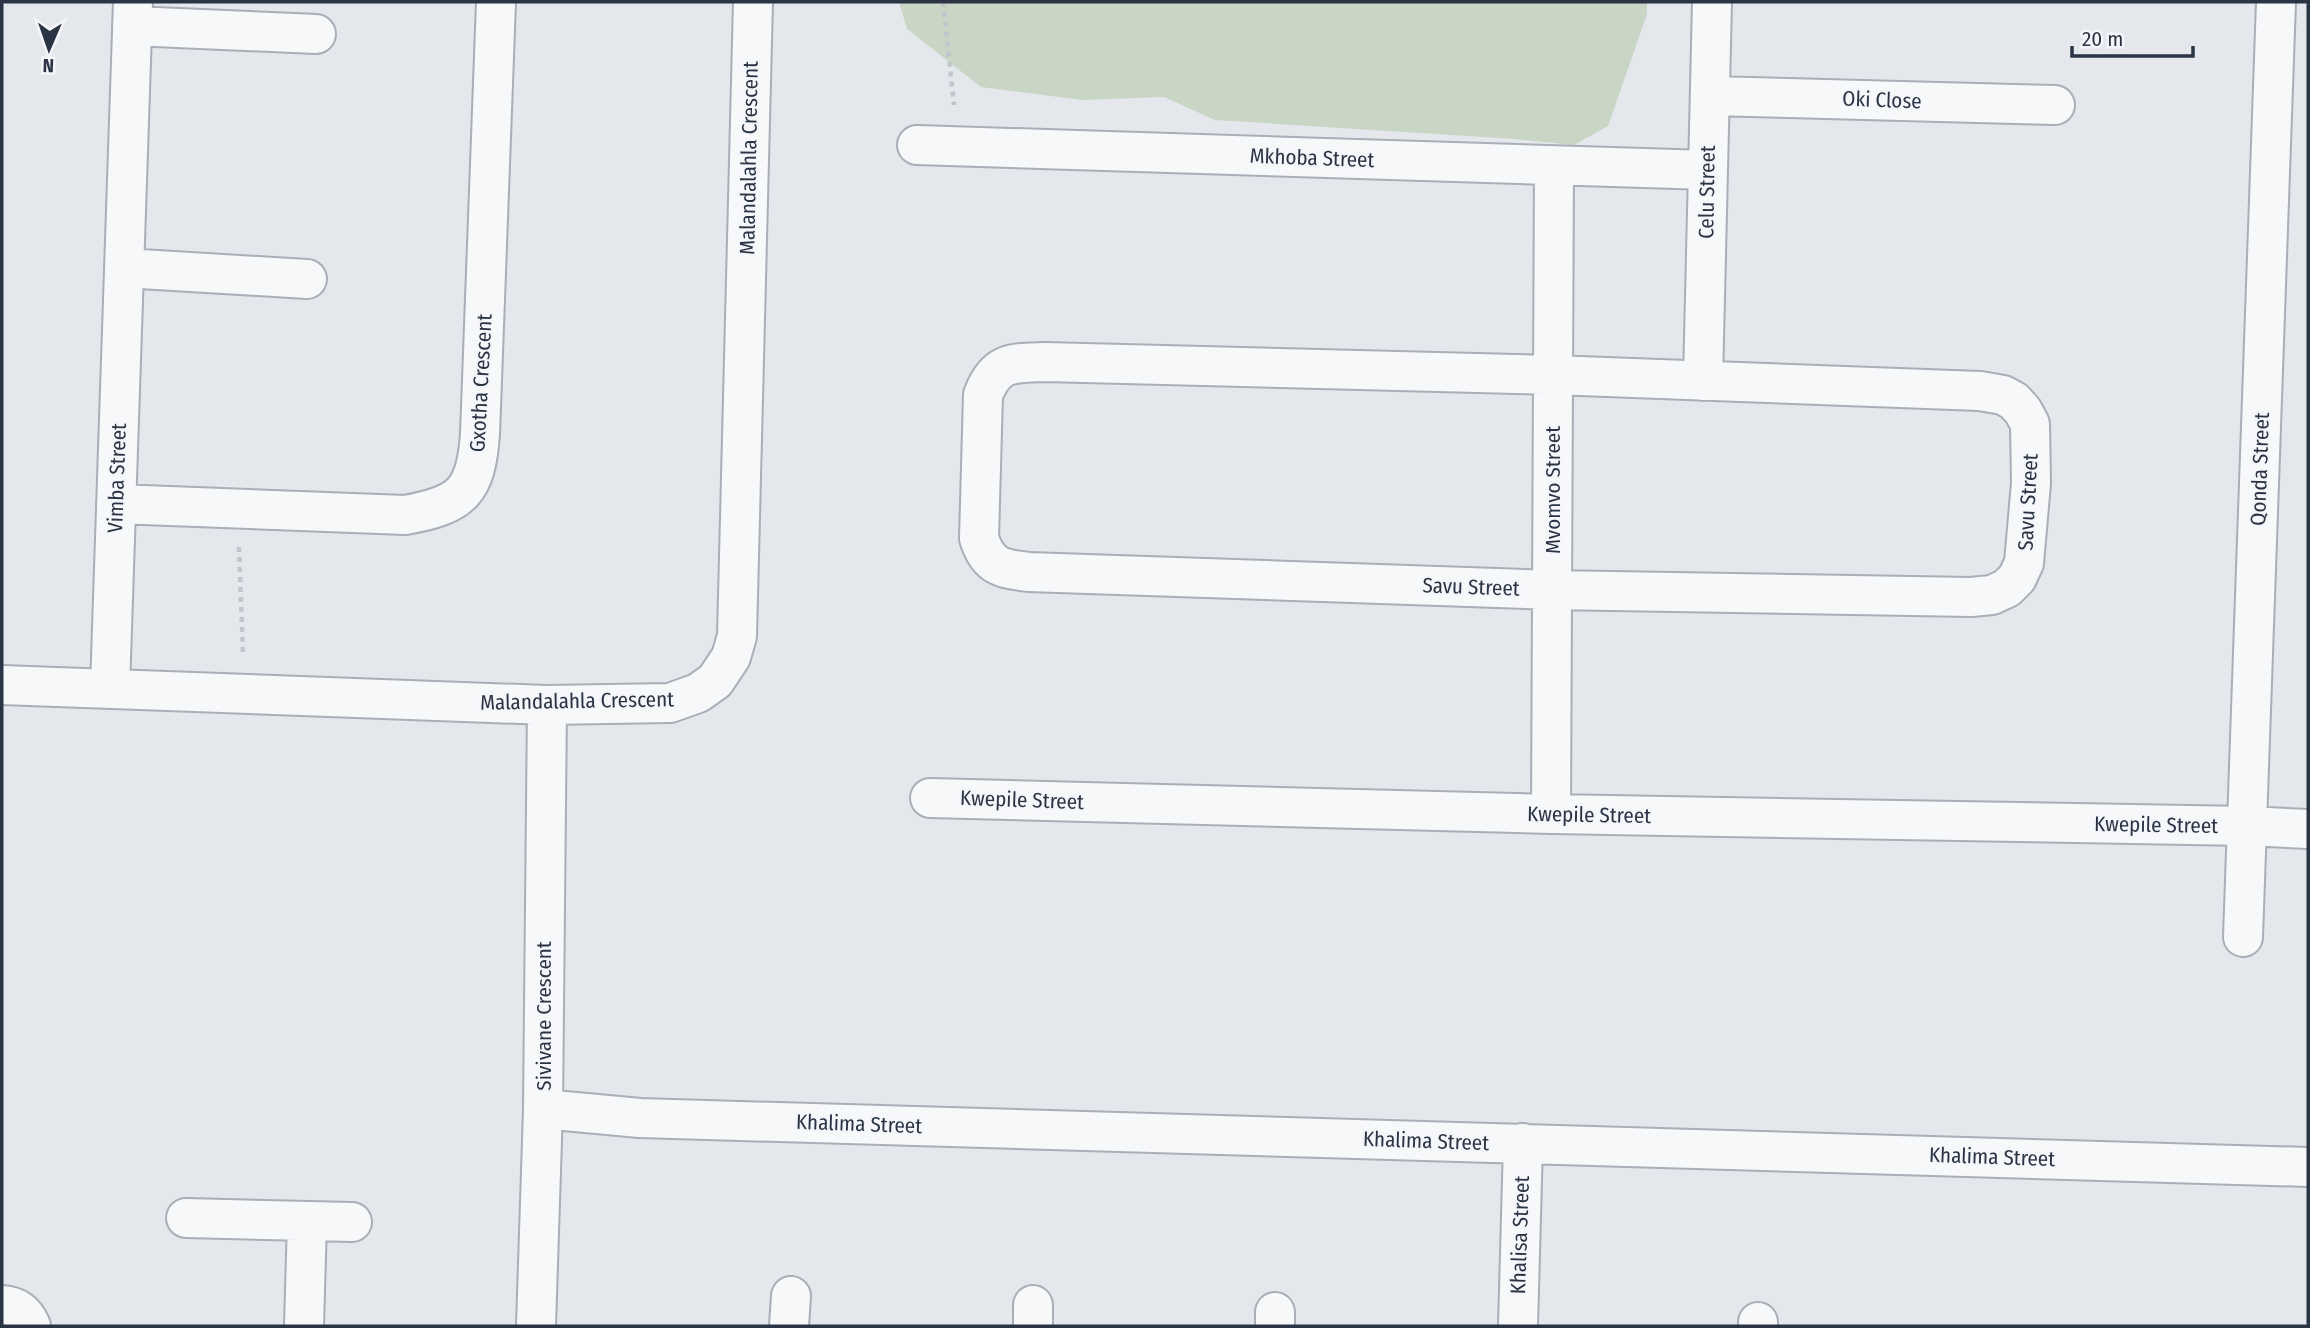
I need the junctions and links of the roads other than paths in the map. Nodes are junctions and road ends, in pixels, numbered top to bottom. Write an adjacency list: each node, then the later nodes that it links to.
1 (496, 2): 16 (street, Gxotha Crescent)
2 (753, 2): 20 (street, Malandalahla Crescent)
3 (1712, 2): 7 (street, Celu Street)
4 (2276, 2): 23 (street, Qonda Street)
5 (133, 14): 6 (street, Vimba Street); 12 (street, Vimba Street)
6 (316, 34)
7 (1710, 96): 8 (street, Oki Close); 11 (street, Celu Street)
8 (2055, 105)
9 (917, 145): 10 (street, Mkhoba Street)
10 (1554, 166): 11 (street, Mkhoba Street); 14 (street, Mvomvo Street)
11 (1708, 170): 15 (street, Celu Street)
12 (124, 268): 13 (street); 16 (street, Vimba Street)
13 (307, 279)
14 (1553, 375): 15 (street, Savu Street); 17 (street, Mvomvo Street); 17 (street, Savu Street)
15 (1703, 381): 17 (street, Savu Street)
16 (116, 503): 19 (street, Vimba Street)
17 (1552, 590): 22 (street, Mvomvo Street)
18 (2, 685): 19 (street, Malandalahla Crescent)
19 (110, 688): 20 (street, Malandalahla Crescent)
20 (547, 705): 26 (street, Sivivane Crescent)
21 (930, 798): 22 (street, Kwepile Street)
22 (1551, 814): 23 (street, Kwepile Street)
23 (2247, 826): 24 (street, Kwepile Street); 25 (street, Qonda Street)
24 (2308, 829)
25 (2243, 937)
26 (543, 1109): 27 (street, Khalima Street); 35 (street, Sivivane Crescent)
27 (1522, 1143): 28 (street, Khalima Street); 36 (street, Khalisa Street)
28 (2308, 1167)
29 (186, 1219): 30 (street)
30 (307, 1221): 31 (street); 34 (street)
31 (352, 1222)
32 (2, 1305): 33 (street)
33 (31, 1326)
34 (304, 1326)
35 (536, 1326)
36 (1518, 1326)

